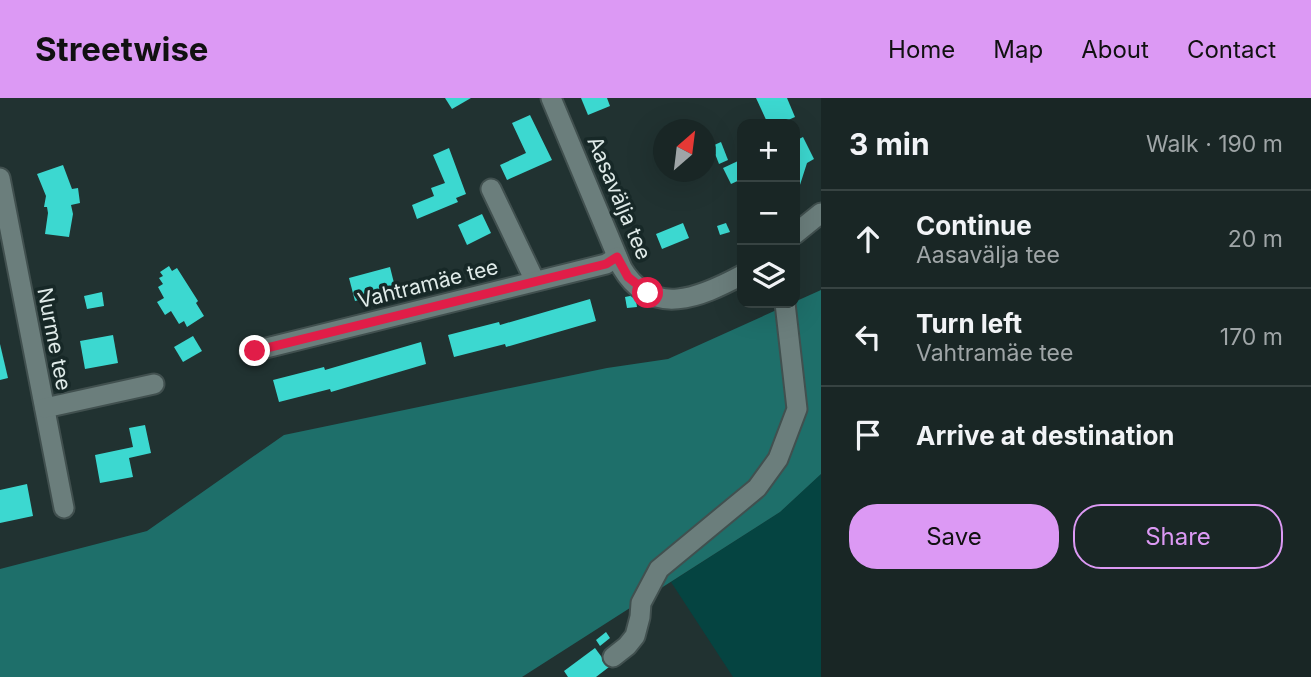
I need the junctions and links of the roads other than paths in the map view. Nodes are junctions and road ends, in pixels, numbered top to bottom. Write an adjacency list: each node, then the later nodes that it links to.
1 (551, 98): 6 (street, Aasavälja tee)
2 (0, 178): 12 (street, Nurme tee)
3 (491, 189): 8 (street)
4 (821, 213): 5 (street)
5 (800, 230)
6 (617, 257): 7 (street, Aasavälja tee); 8 (street, Vahtramäe tee)
7 (737, 278)
8 (535, 281): 10 (street, Vahtramäe tee)
9 (786, 308): 14 (street)
10 (250, 352)
11 (154, 384): 12 (street)
12 (45, 408): 13 (street, Nurme tee)
13 (64, 508)
14 (612, 657)

